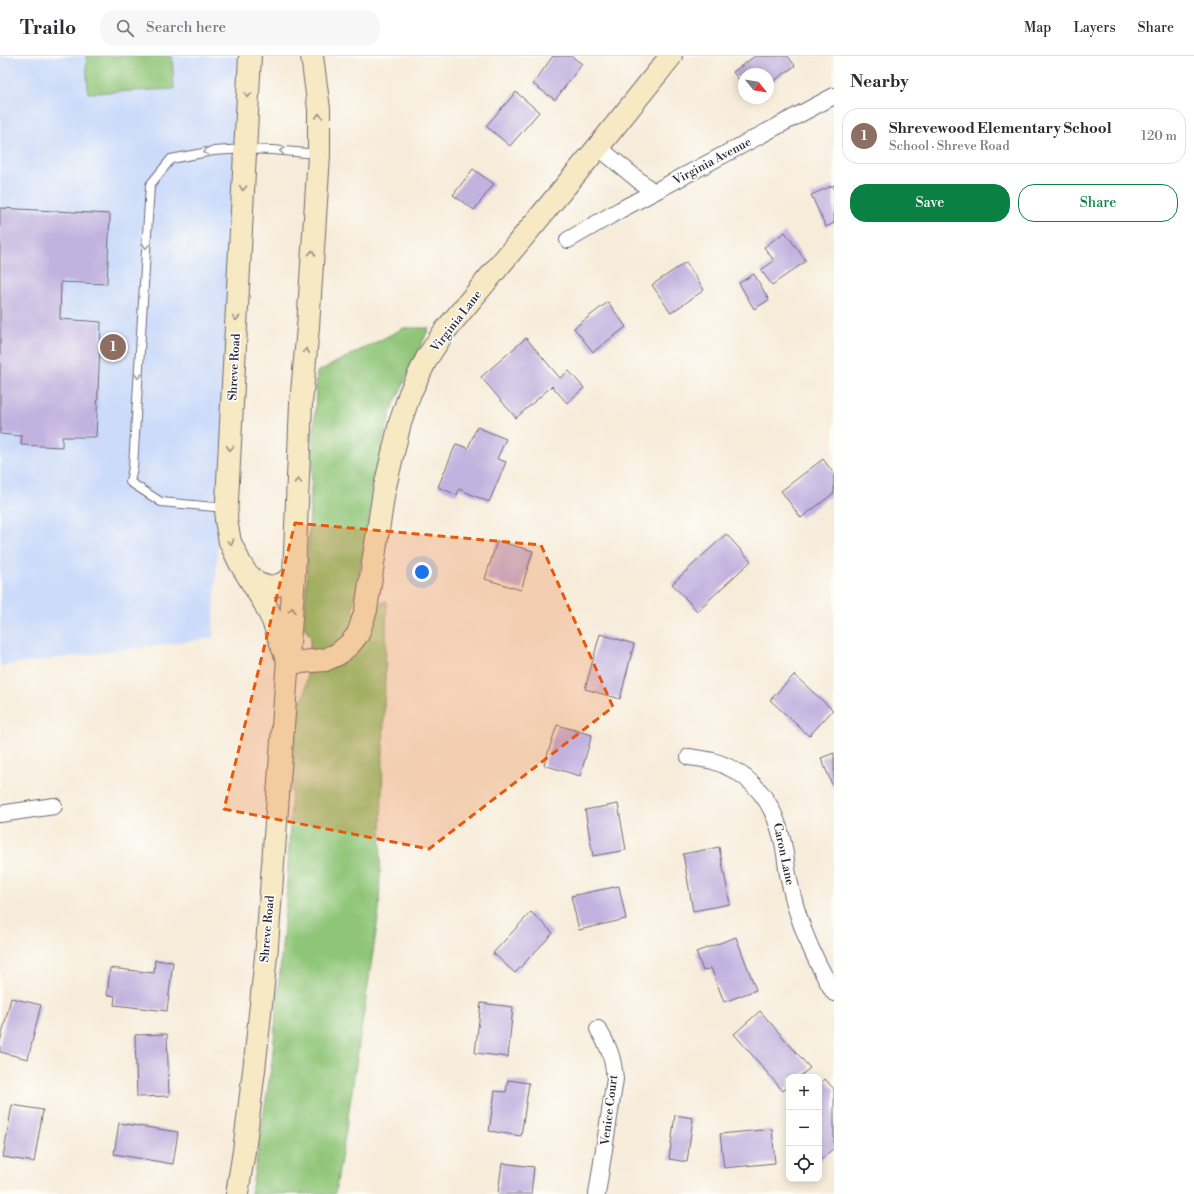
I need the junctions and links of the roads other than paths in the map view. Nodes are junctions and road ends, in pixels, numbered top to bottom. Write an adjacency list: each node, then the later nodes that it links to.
1 (250, 56): 6 (main road, Shreve Road, one-way to 6)
2 (312, 56): 7 (main road, Shreve Road, one-way to 2)
3 (671, 56): 5 (main road, Virginia Lane)
4 (834, 96): 8 (street, Virginia Avenue)
5 (598, 147): 8 (street); 13 (main road, Virginia Lane)
6 (245, 149): 7 (lane, one-way to 6); 10 (main road, Shreve Road, one-way to 10); 10 (lane, one-way to 10)
7 (319, 155): 12 (main road, Shreve Road, one-way to 7)
8 (654, 192): 9 (street, Virginia Avenue)
9 (568, 240)
10 (226, 508): 11 (main road, Shreve Road, one-way to 11)
11 (246, 573): 12 (main road); 13 (main road, Shreve Road)
12 (294, 576): 13 (main road, Shreve Road, one-way to 12)
13 (288, 663): 19 (main road, Shreve Road)
14 (688, 757): 17 (street, Caron Lane)
15 (54, 806): 16 (street)
16 (0, 814)
17 (834, 993)
18 (598, 1029): 20 (street, Venice Court)
19 (237, 1194)
20 (597, 1194)

